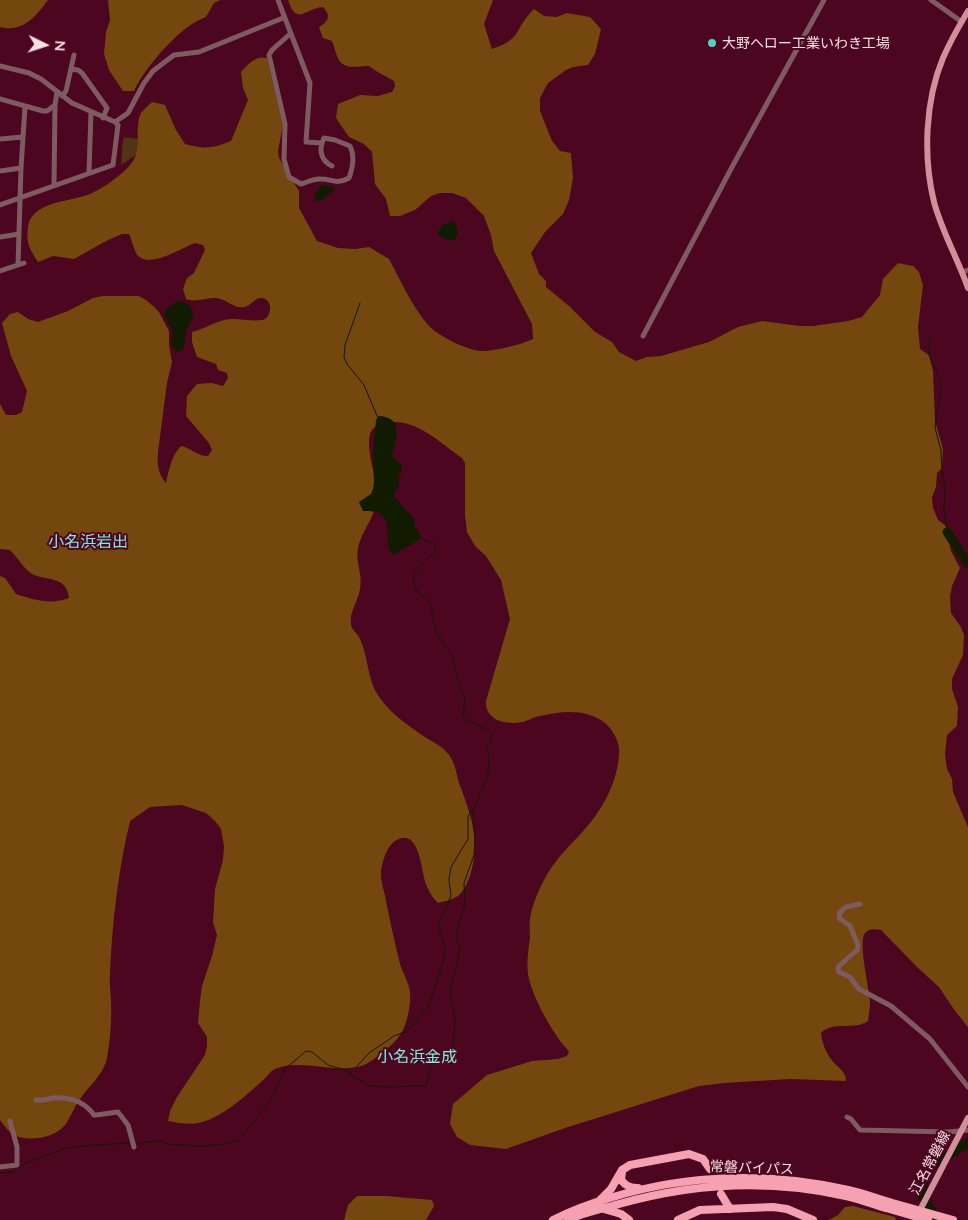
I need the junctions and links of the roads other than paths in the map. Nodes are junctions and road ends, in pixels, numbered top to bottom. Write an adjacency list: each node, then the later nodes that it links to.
1 (278, 0): 5 (street)
2 (824, 0): 33 (street)
3 (931, 0): 6 (street)
4 (968, 11): 6 (main road)
5 (283, 18): 7 (street); 17 (street)
6 (962, 22): 30 (main road)
7 (290, 34): 20 (street); 20 (street)
8 (74, 55): 10 (street)
9 (0, 66): 11 (street)
10 (71, 69): 11 (street); 16 (street)
11 (60, 94): 13 (street); 15 (street)
12 (0, 99): 14 (street)
13 (55, 105): 14 (street); 25 (street)
14 (25, 107): 18 (street)
15 (91, 112): 16 (street); 24 (street)
16 (103, 118): 17 (street)
17 (115, 122): 24 (street)
18 (22, 137): 19 (street); 22 (street)
19 (0, 139)
20 (321, 143): 21 (street)
21 (332, 166)
22 (20, 168): 23 (street); 26 (street)
23 (0, 171)
24 (89, 173): 25 (street)
25 (54, 185): 26 (street)
26 (20, 198): 27 (street); 28 (street)
27 (0, 206)
28 (19, 234): 29 (street); 31 (street)
29 (0, 237)
30 (965, 271): 32 (main road)
31 (0, 272)
32 (968, 288)
33 (643, 336)
34 (860, 904): 35 (street)
35 (968, 1087)
36 (36, 1100): 41 (street)
37 (847, 1117): 40 (street)
38 (968, 1118): 40 (main road, 江名常磐線)
39 (10, 1121): 42 (street)
40 (964, 1131): 56 (main road, 江名常磐線)
41 (134, 1147)
42 (0, 1167)
43 (710, 1169): 44 (highway)
44 (622, 1170): 45 (highway); 48 (highway)
45 (642, 1188): 48 (highway, 常磐バイパス); 49 (highway, 常磐バイパス)
46 (721, 1194): 50 (highway)
47 (641, 1198): 48 (highway, 常磐バイパス); 49 (highway, 常磐バイパス); 51 (highway)
48 (600, 1205): 51 (highway); 52 (highway, 常磐バイパス); 53 (highway, 常磐バイパス)
49 (887, 1205): 57 (highway, 常磐バイパス, bridge); 58 (highway, 常磐バイパス, bridge)
50 (730, 1209): 54 (highway); 55 (highway)
51 (628, 1219)
52 (552, 1220)
53 (568, 1220)
54 (678, 1220)
55 (813, 1220)
56 (915, 1220)
57 (928, 1220)
58 (953, 1220)

